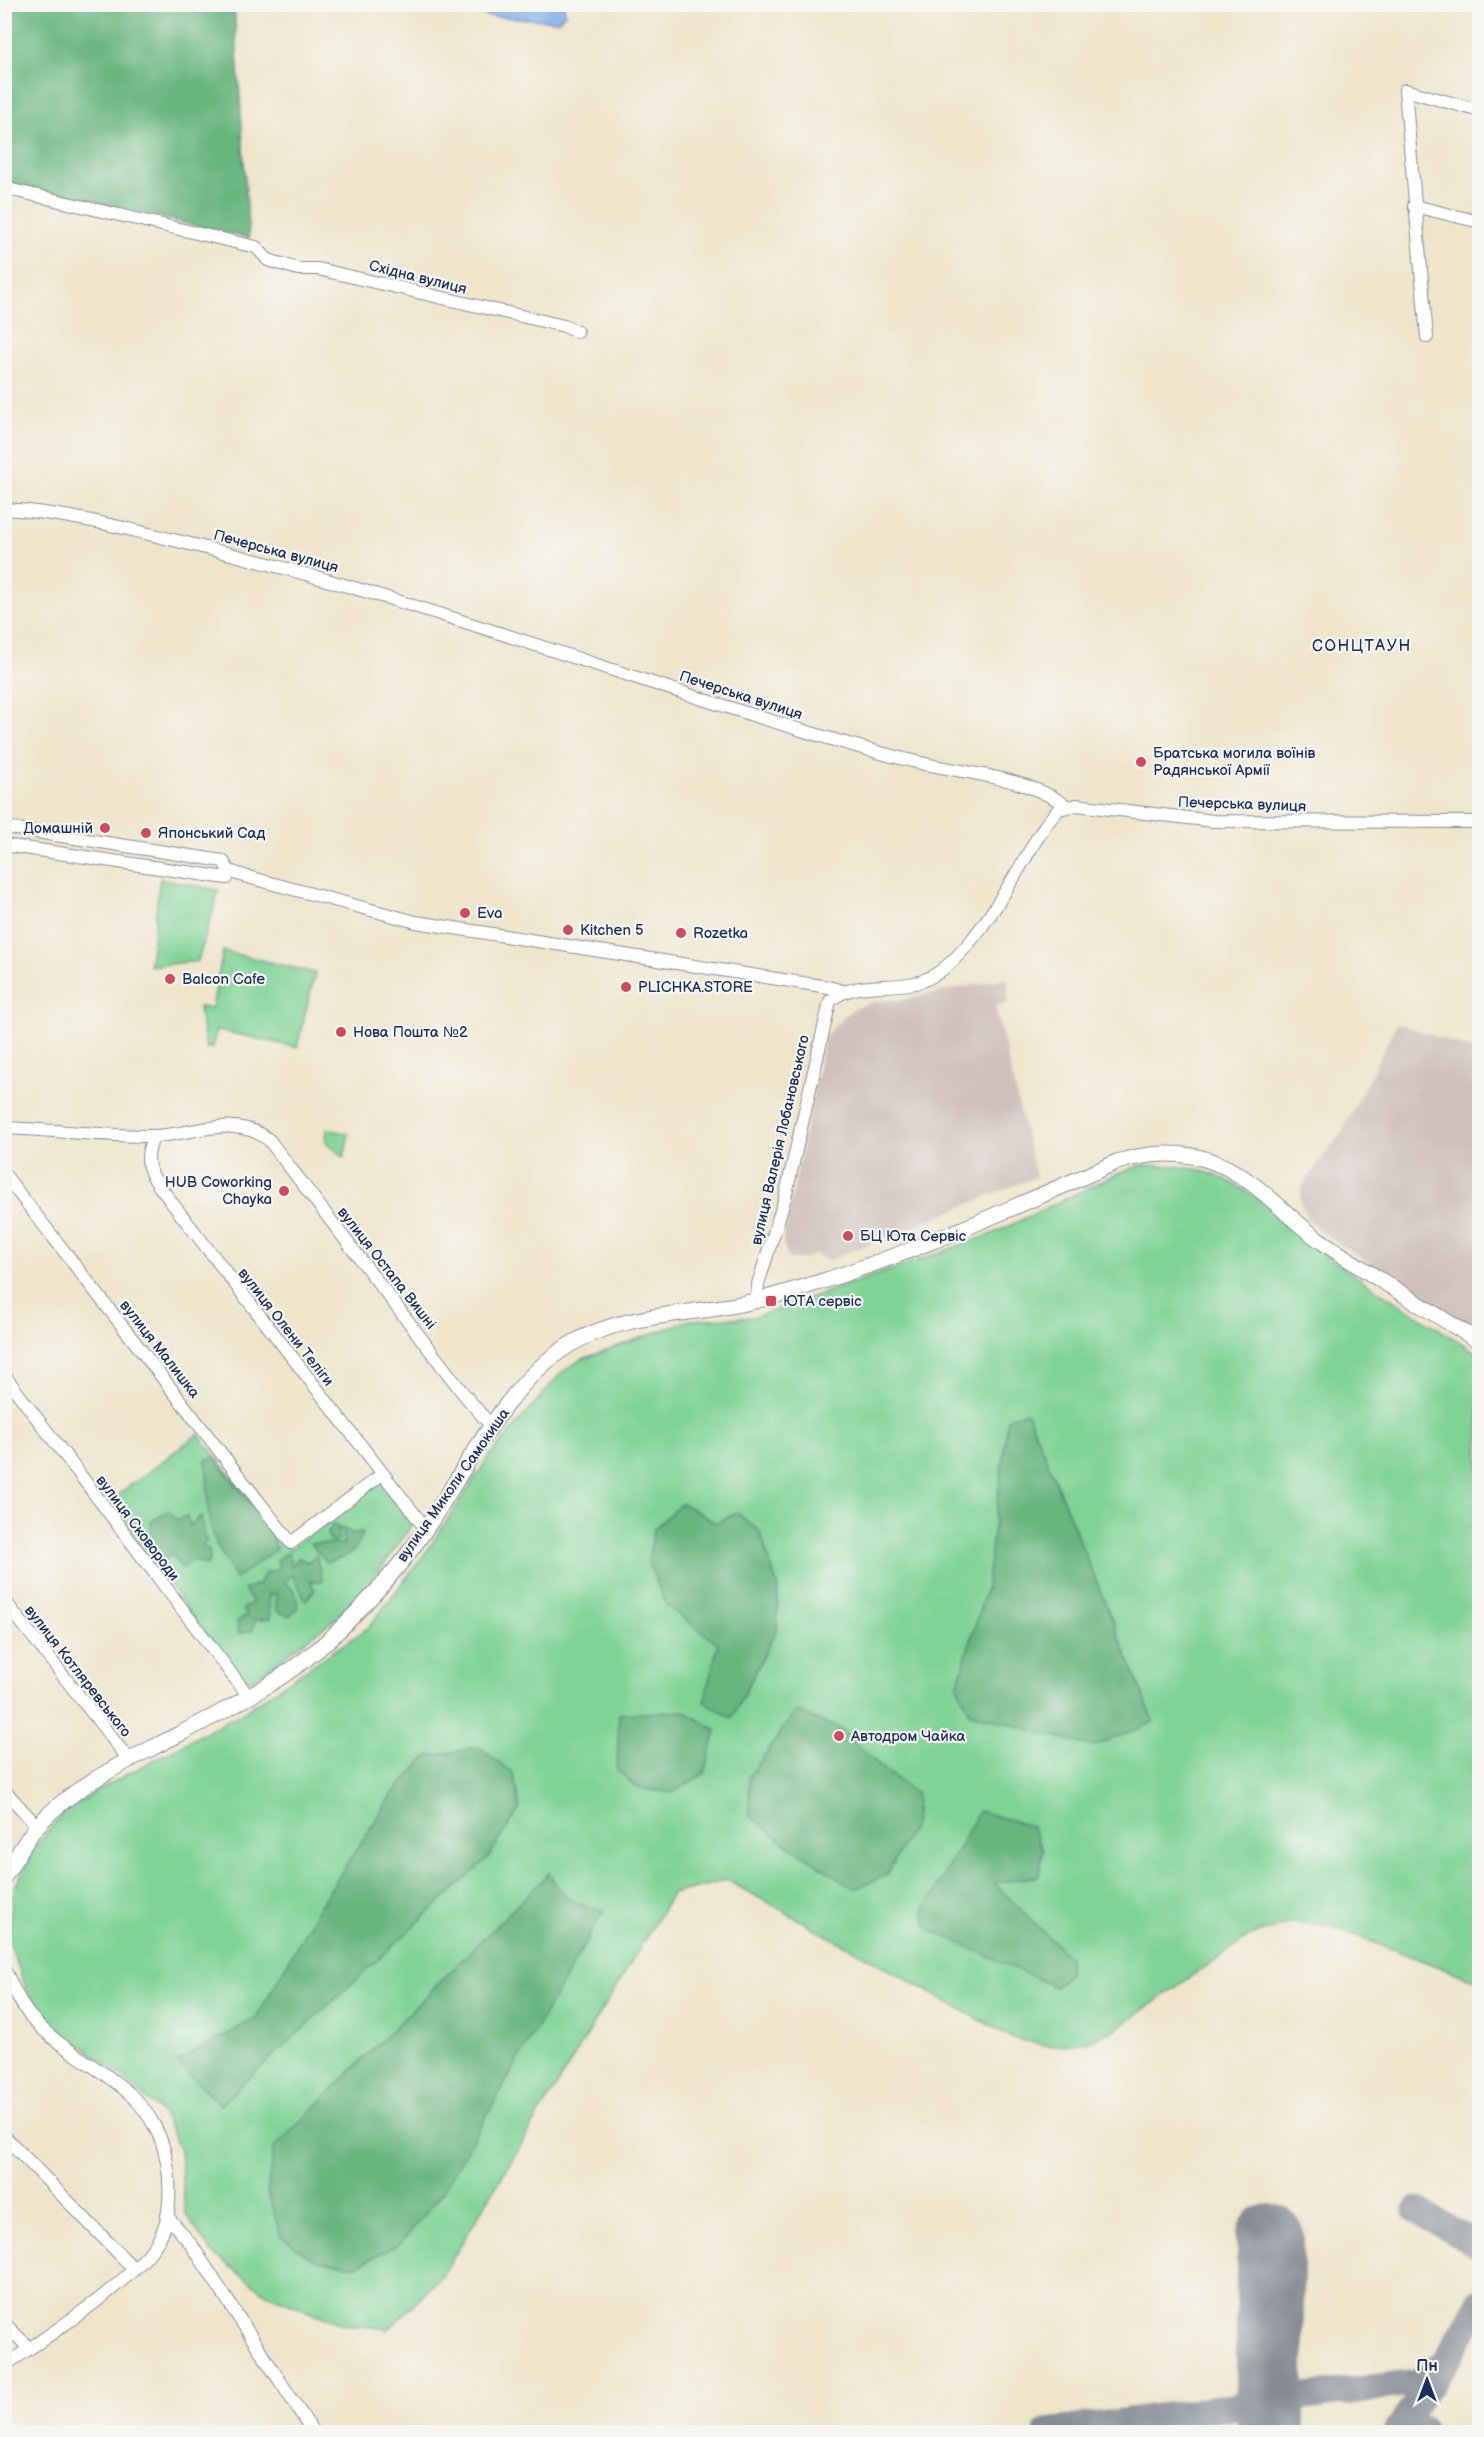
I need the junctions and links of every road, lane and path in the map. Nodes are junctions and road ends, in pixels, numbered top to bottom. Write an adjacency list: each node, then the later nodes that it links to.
1 (1479, 111): 3 (street)
2 (4, 188): 5 (street, Східна вулиця)
3 (1414, 206): 4 (street); 6 (street)
4 (1479, 222)
5 (577, 332)
6 (1428, 337)
7 (4, 509): 8 (street, Печерська вулиця)
8 (1067, 806): 9 (street, Печерська вулиця); 13 (street)
9 (1479, 822)
10 (4, 827): 12 (street)
11 (4, 845): 12 (street)
12 (229, 871): 13 (street)
13 (843, 991): 17 (street, вулиця Валерія Лобановського)
14 (4, 1128): 15 (street)
15 (154, 1136): 20 (street, вулиця Остапа Вишні); 21 (street, вулиця Олени Теліги)
16 (4, 1174): 21 (street, вулиця Малишка)
17 (756, 1300): 18 (street, вулиця Миколи Самокиша); 20 (street, вулиця Миколи Самокиша)
18 (1479, 1342)
19 (4, 1375): 24 (street, вулиця Сковороди)
20 (494, 1424): 22 (street, вулиця Миколи Самокиша)
21 (381, 1475): 22 (street, вулиця Олени Теліги)
22 (426, 1529): 24 (street, вулиця Миколи Самокиша)
23 (4, 1600): 25 (street, вулиця Котляревського)
24 (249, 1697): 25 (street, вулиця Миколи Самокиша)
25 (129, 1760): 27 (street, вулиця Миколи Самокиша)
26 (4, 1790): 27 (street)
27 (37, 1826): 28 (street, вулиця Миколи Самокиша)
28 (4, 1877)
29 (4, 1969): 31 (street)
30 (4, 2136): 32 (street)
31 (167, 2216): 32 (street); 36 (street)
32 (134, 2269): 34 (street)
33 (4, 2323): 34 (street)
34 (30, 2348): 35 (street)
35 (4, 2366)
36 (313, 2433)

